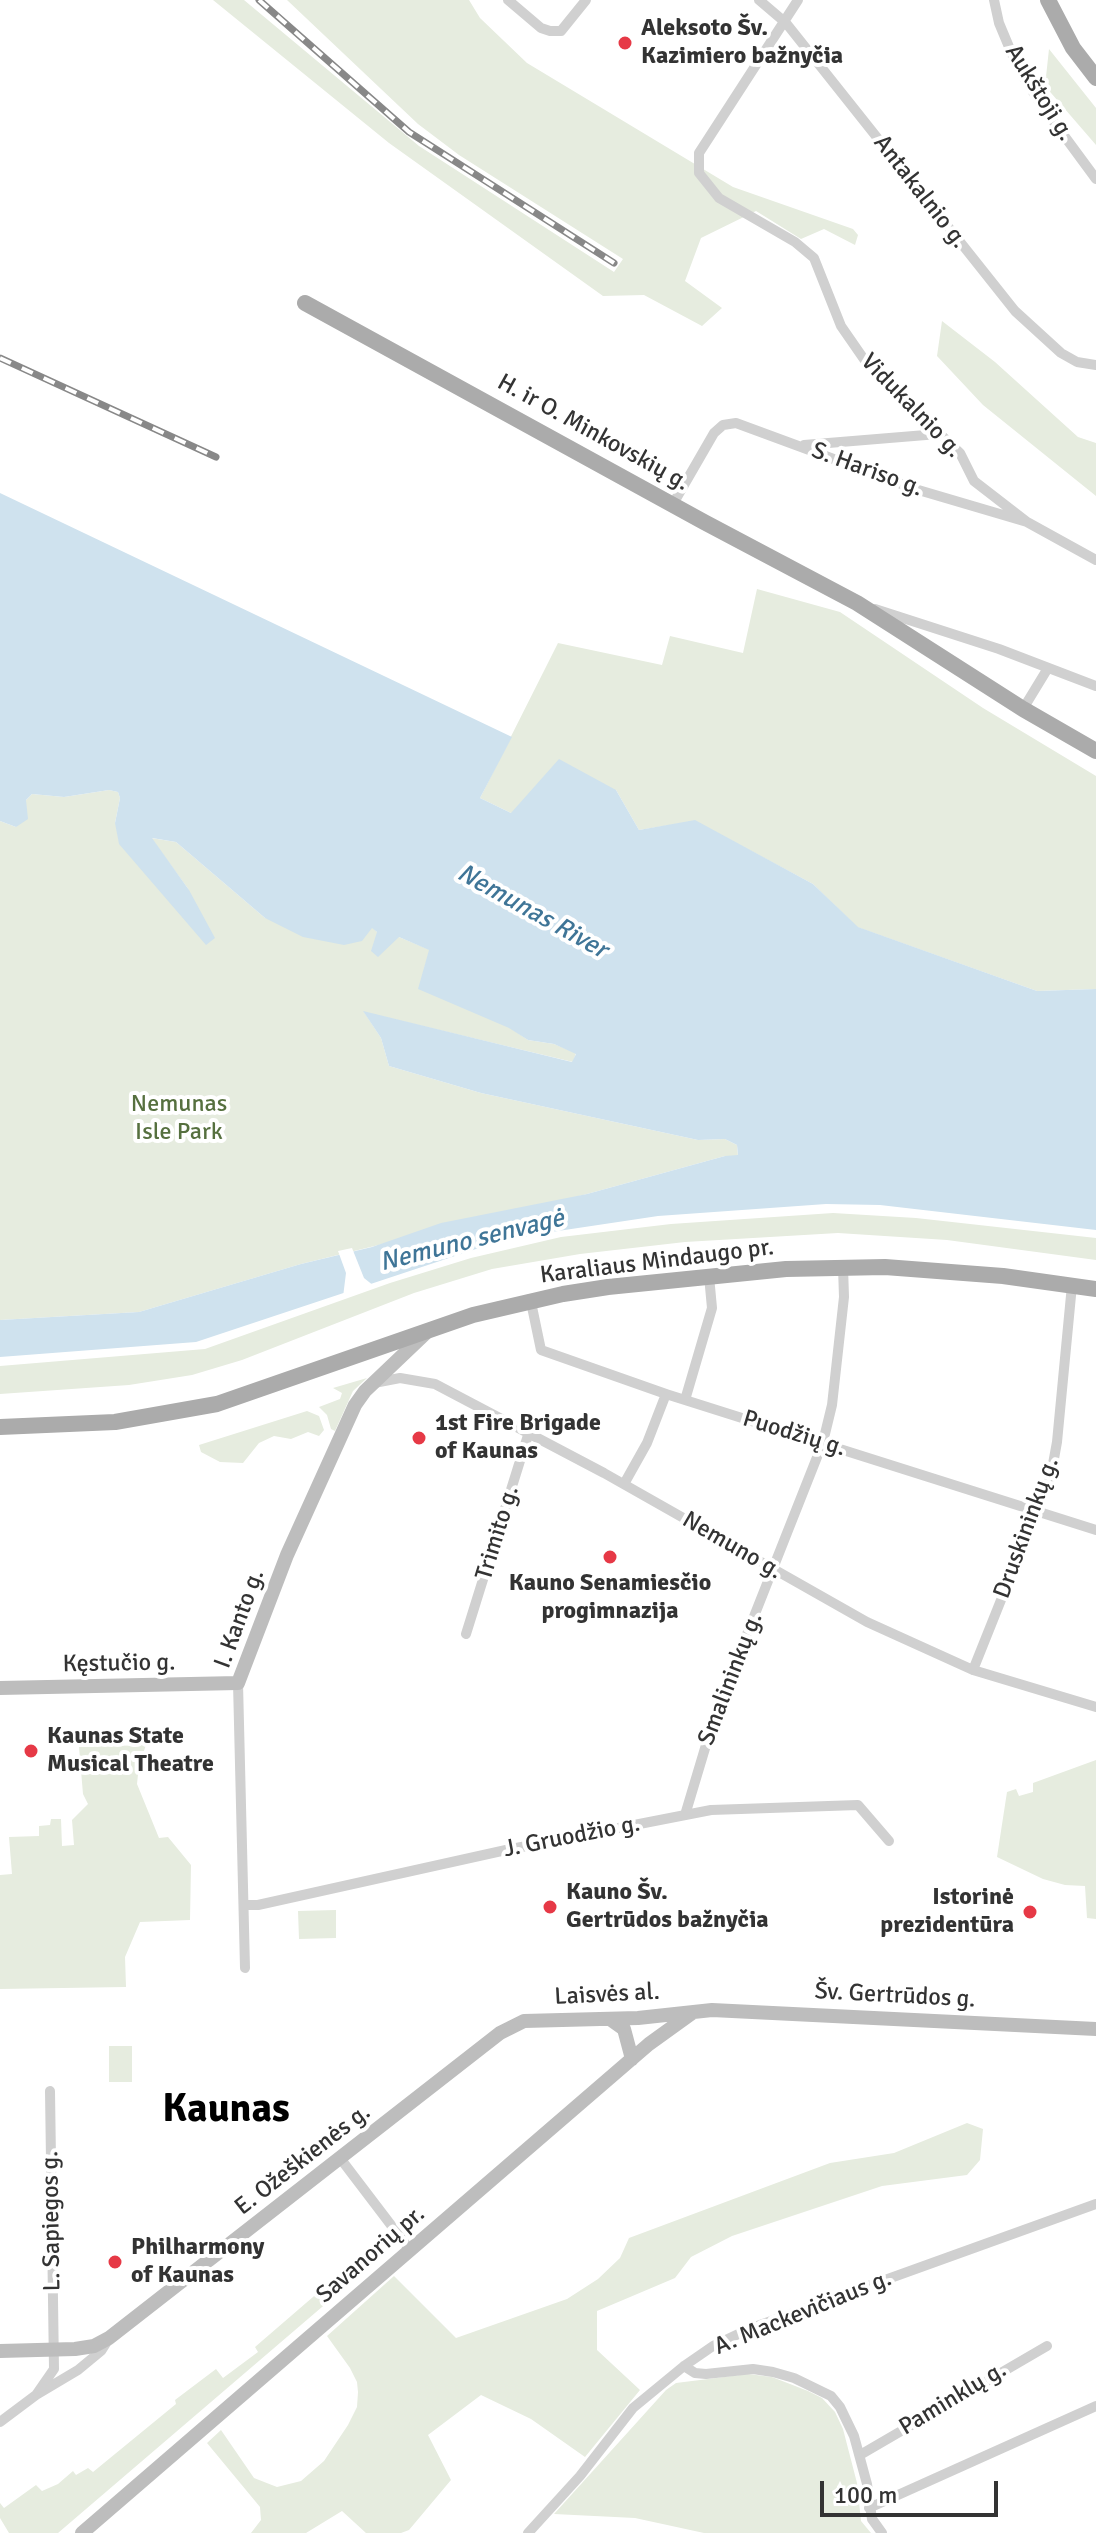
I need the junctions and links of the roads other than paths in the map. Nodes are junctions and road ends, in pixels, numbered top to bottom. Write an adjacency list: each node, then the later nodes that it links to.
1 (508, 0): 2 (street)
2 (586, 0)
3 (759, 0): 7 (street, Antakalnio g.)
4 (798, 0): 7 (street, Vidukalnio g.)
5 (994, 0): 9 (street, Aukštoji g.)
6 (1048, 0): 8 (main road)
7 (786, 23): 11 (street, Antakalnio g.); 12 (street, Vidukalnio g.)
8 (1096, 78)
9 (1096, 179)
10 (305, 303): 14 (main road, H. ir O. Minkovskių g.)
11 (1095, 366)
12 (938, 434): 13 (street); 15 (street, Vidukalnio g.)
13 (799, 446): 14 (street, S. Hariso g.); 15 (street, S. Hariso g.)
14 (673, 504): 17 (main road, H. ir O. Minkovskių g.)
15 (1027, 522): 16 (street, S. Hariso g.)
16 (1096, 560)
17 (858, 603): 18 (street, H. ir O. Minkovskių g.); 20 (main road, H. ir O. Minkovskių g.)
18 (1048, 668): 19 (street, H. ir O. Minkovskių g.); 20 (street)
19 (1096, 686)
20 (1023, 709): 21 (main road, H. ir O. Minkovskių g.)
21 (1096, 751)
22 (843, 1267): 23 (main road, Karaliaus Mindaugo pr.); 24 (main road, Karaliaus Mindaugo pr.); 33 (street, Smalininkų g.)
23 (709, 1276): 26 (main road, Karaliaus Mindaugo pr.); 30 (street)
24 (1072, 1285): 25 (main road, Karaliaus Mindaugo pr.); 35 (street, Druskininkų g.)
25 (1096, 1289)
26 (531, 1302): 27 (main road, Karaliaus Mindaugo pr.); 29 (street, Puodžių g.)
27 (428, 1331): 28 (street, I. Kanto g.); 31 (main road, Karaliaus Mindaugo pr.)
28 (374, 1383): 32 (street, Nemuno g.); 40 (street, I. Kanto g.)
29 (666, 1394): 30 (street, Puodžių g.); 34 (street)
30 (685, 1400): 33 (street, Puodžių g.)
31 (0, 1427)
32 (529, 1432): 34 (street, Nemuno g.); 38 (street, Trimito g.)
33 (823, 1442): 35 (street, Puodžių g.); 37 (street, Smalininkų g.)
34 (624, 1484): 37 (street, Nemuno g.)
35 (1037, 1512): 36 (street, Puodžių g.); 39 (street, Druskininkų g.)
36 (1096, 1530)
37 (773, 1571): 39 (street, Nemuno g.); 43 (street, Smalininkų g.)
38 (466, 1634)
39 (973, 1670): 42 (street, Nemuno g.)
40 (238, 1683): 41 (street, Kęstučio g.); 45 (street, I. Kanto g.)
41 (0, 1688)
42 (1096, 1707)
43 (685, 1815): 44 (street, J. Gruodžio g.); 45 (street, J. Gruodžio g.)
44 (889, 1841)
45 (244, 1905): 46 (street, I. Kanto g.)
46 (245, 1968)
47 (692, 2013): 48 (street, Laisvės al.); 50 (street, Šv. Gertrūdos g.); 51 (street, Savanorių pr.)
48 (610, 2019): 49 (street, Laisvės al.); 51 (street)
49 (524, 2021): 53 (street, E. Ožeškienės g.)
50 (1096, 2029)
51 (632, 2059): 55 (street, Savanorių pr.)
52 (50, 2091): 58 (street, L. Sapiegos g.)
53 (340, 2158): 55 (street); 56 (street, E. Ožeškienės g.)
54 (1096, 2204): 60 (street, A. Mackevičiaus g.)
55 (410, 2250): 66 (street, Savanorių pr.)
56 (109, 2338): 58 (street); 61 (street, E. Ožeškienės g.)
57 (1047, 2346): 64 (street, Paminklų g.)
58 (55, 2350): 59 (street); 61 (street, E. Ožeškienės g.)
59 (0, 2351)
60 (684, 2366): 64 (street); 67 (street, A. Mackevičiaus g.)
61 (36, 2395): 63 (street, E. Ožeškienės g.)
62 (1096, 2406): 65 (street)
63 (0, 2422)
64 (860, 2455): 65 (street)
65 (869, 2508): 68 (street)
66 (82, 2533)
67 (528, 2533)
68 (882, 2533)

